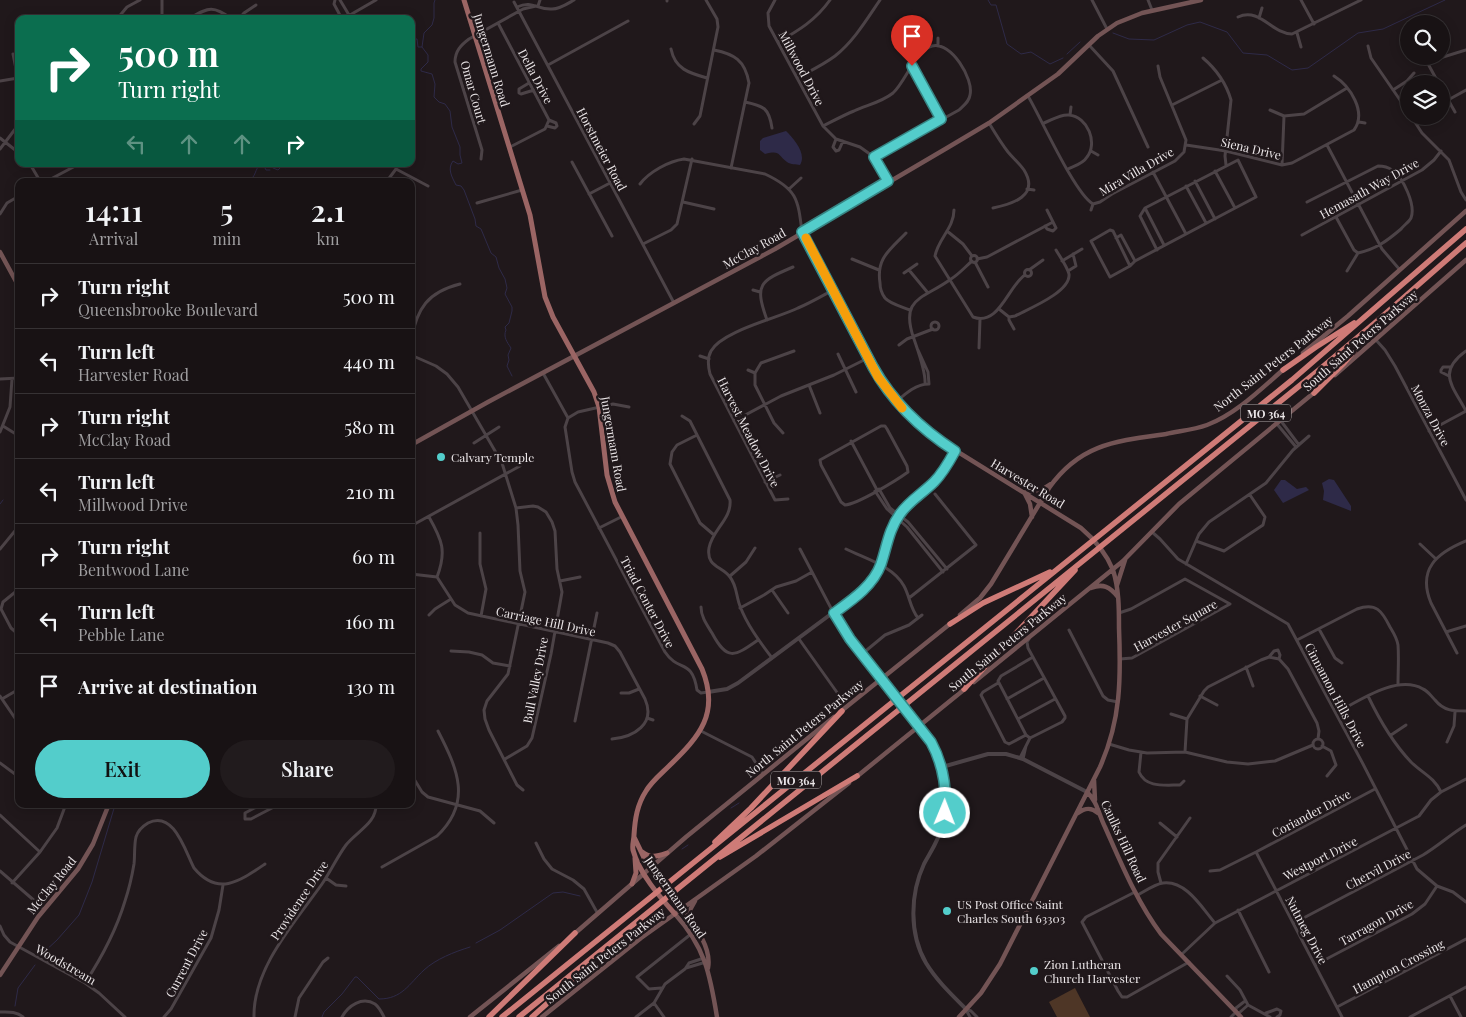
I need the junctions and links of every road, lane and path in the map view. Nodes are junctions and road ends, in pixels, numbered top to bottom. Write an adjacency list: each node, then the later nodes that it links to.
1 (140, 0): 24 (street)
2 (162, 0): 25 (street)
3 (335, 0): 29 (street)
4 (340, 0): 30 (street)
5 (376, 0): 30 (street)
6 (464, 0): 38 (main road, Jungermann Road)
7 (540, 0): 20 (street)
8 (574, 0): 20 (street, Omar Court)
9 (706, 0): 46 (street)
10 (775, 0): 40 (street, Millwood Drive)
11 (830, 0): 40 (street)
12 (880, 0): 59 (street)
13 (1092, 0): 36 (street)
14 (1148, 0): 23 (street)
15 (1199, 0): 23 (main road, McClay Road)
16 (1301, 0): 35 (street)
17 (1361, 0): 35 (street)
18 (514, 2): 22 (street, Horstmeier Road)
19 (256, 5): 28 (street)
20 (537, 6): 22 (street, Omar Court)
21 (1262, 8): 32 (street)
22 (518, 9): 34 (street, Omar Court); 51 (street, Horstmeier Road)
23 (1152, 11): 36 (main road, McClay Road)
24 (120, 15)
25 (162, 15)
26 (196, 15): 27 (street)
27 (226, 15)
28 (242, 15)
29 (340, 15)
30 (349, 15)
31 (1238, 17): 32 (street)
32 (1259, 18): 37 (street)
33 (628, 21): 51 (street)
34 (498, 23): 38 (street, Omar Court); 62 (street, Della Drive)
35 (1314, 24): 37 (street)
36 (1107, 30): 41 (main road, McClay Road)
37 (1297, 33): 44 (street)
38 (474, 37): 97 (main road, Jungermann Road); 105 (street, Omar Court)
39 (938, 38): 42 (street)
40 (778, 42): 59 (street, Millwood Drive)
41 (1089, 45): 67 (main road, McClay Road); 96 (street)
42 (938, 46): 52 (street); 78 (street)
43 (1368, 46): 65 (street)
44 (1301, 47)
45 (671, 49): 58 (street)
46 (714, 50): 58 (street); 70 (street)
47 (1466, 50): 55 (street)
48 (13, 54): 50 (street)
49 (1202, 58): 60 (street)
50 (15, 64)
51 (548, 65): 127 (street, Horstmeier Road)
52 (912, 66): 78 (street); 87 (street)
53 (1158, 66): 72 (street, Mira Villa Drive)
54 (1414, 73): 65 (street)
55 (1434, 75)
56 (1334, 76): 63 (street)
57 (15, 78): 61 (street)
58 (707, 78): 83 (street)
59 (797, 78): 87 (street, Millwood Drive)
60 (1222, 80): 72 (street); 101 (street)
61 (0, 81)
62 (529, 83): 64 (street, Della Drive); 64 (street)
63 (1347, 88): 77 (street); 80 (street)
64 (534, 90): 79 (street, Della Drive)
65 (1393, 90): 69 (street)
66 (1466, 90): 68 (street)
67 (1028, 96): 81 (main road, McClay Road); 84 (street)
68 (1450, 99)
69 (1400, 100)
70 (745, 102): 88 (street); 112 (street)
71 (1450, 104): 75 (street)
72 (1172, 106): 94 (street, Mira Villa Drive)
73 (1071, 107): 76 (street)
74 (1270, 110): 77 (street)
75 (1454, 112)
76 (1070, 115): 84 (street); 100 (street)
77 (1284, 116): 109 (street)
78 (941, 119): 104 (street)
79 (549, 120): 86 (street, Della Drive); 86 (street)
80 (1359, 122): 82 (street); 95 (street, Siena Drive)
81 (989, 123): 123 (main road, McClay Road); 132 (street)
82 (1365, 123)
83 (694, 124)
84 (1044, 124): 114 (street)
85 (1417, 125): 102 (street)
86 (547, 126): 97 (street)
87 (823, 126): 91 (street, Millwood Drive)
88 (772, 128)
89 (15, 129): 93 (street)
90 (0, 138): 93 (street)
91 (836, 139): 92 (street, Millwood Drive); 92 (street, Millwood Drive)
92 (843, 141): 104 (street, Millwood Drive)
93 (5, 142): 98 (street); 99 (street)
94 (1186, 145): 101 (street, Siena Drive); 116 (street, Mira Villa Drive)
95 (1327, 145): 109 (street, Siena Drive); 126 (street)
96 (1148, 147)
97 (509, 148): 133 (main road, Jungermann Road)
98 (0, 149)
99 (15, 150)
100 (1091, 151): 103 (street); 114 (street)
101 (1226, 151): 108 (street); 109 (street, Siena Drive)
102 (1441, 151): 125 (street, Hemasath Way Drive); 138 (street)
103 (1098, 155)
104 (874, 157): 123 (street, Millwood Drive)
105 (481, 159)
106 (692, 160): 112 (street); 128 (street); 139 (street)
107 (572, 162): 135 (street)
108 (1226, 165): 115 (street); 146 (street)
109 (1282, 165)
110 (32, 167): 117 (street)
111 (73, 167): 118 (street)
112 (731, 168): 131 (street)
113 (396, 169): 119 (street); 120 (street)
114 (1068, 169): 142 (street)
115 (1215, 170): 124 (street); 146 (street)
116 (1153, 172): 136 (street); 142 (street, Mira Villa Drive)
117 (38, 178)
118 (53, 178)
119 (389, 178)
120 (413, 178)
121 (802, 178): 131 (street)
122 (415, 179): 129 (street)
123 (888, 181): 162 (main road, McClay Road)
124 (1195, 181): 130 (street); 156 (street)
125 (1402, 181): 126 (street); 143 (street, Hemasath Way Drive); 152 (street)
126 (1346, 182): 140 (street); 143 (street)
127 (610, 183): 135 (street); 169 (street, Horstmeier Road)
128 (640, 184)
129 (428, 186)
130 (1186, 186): 136 (street); 158 (street)
131 (790, 189): 162 (street)
132 (1027, 189): 134 (street); 144 (street)
133 (522, 190): 141 (street); 219 (main road, Jungermann Road)
134 (1034, 190)
135 (589, 194): 165 (street)
136 (1166, 197): 145 (street); 164 (street)
137 (15, 199): 153 (street)
138 (1466, 200)
139 (683, 202): 147 (street); 169 (street)
140 (1307, 202)
141 (477, 204)
142 (1093, 204): 150 (street)
143 (1358, 205): 155 (street, Hemasath Way Drive); 171 (street)
144 (992, 208)
145 (1145, 208): 170 (street); 174 (street)
146 (1235, 208): 156 (street)
147 (714, 209)
148 (954, 210): 161 (street)
149 (1047, 210): 157 (street)
150 (1091, 210)
151 (1466, 212): 189 (main road, North Saint Peters Parkway)
152 (1412, 213): 154 (street); 171 (street)
153 (0, 214)
154 (1418, 215)
155 (1336, 217): 166 (street, Hemasath Way Drive); 176 (street)
156 (1215, 219): 158 (street)
157 (1053, 222): 159 (street); 159 (street)
158 (1206, 223): 164 (street)
159 (1045, 226): 181 (street)
160 (1466, 228): 205 (highway, MO 364)
161 (947, 231): 181 (street); 194 (street)
162 (802, 232): 198 (main road, Harvester Road); 201 (main road, McClay Road)
163 (906, 233): 187 (street)
164 (1186, 234): 170 (street)
165 (612, 236)
166 (1302, 236)
167 (1116, 238): 183 (street); 185 (street); 185 (street)
168 (1466, 243): 208 (highway, MO 364)
169 (643, 244): 201 (street, Horstmeier Road)
170 (1164, 246): 174 (street)
171 (1380, 246): 176 (street); 189 (street)
172 (1082, 249): 177 (street)
173 (1056, 250): 182 (street)
174 (1157, 250): 183 (street)
175 (0, 252): 193 (main road)
176 (1358, 253): 191 (street)
177 (1073, 254): 182 (street); 190 (street)
178 (852, 259): 187 (street)
179 (1043, 260): 202 (street)
180 (1466, 260): 213 (main road, South Saint Peters Parkway)
181 (974, 261): 194 (street); 196 (street)
182 (1062, 261): 190 (street)
183 (1135, 261): 185 (street)
184 (917, 264): 188 (street)
185 (1130, 266)
186 (794, 267): 199 (street)
187 (879, 270): 203 (street)
188 (909, 270): 192 (street); 200 (street)
189 (1400, 270): 227 (main road, North Saint Peters Parkway)
190 (1068, 271): 204 (street)
191 (1347, 271)
192 (904, 273)
193 (15, 280)
194 (951, 280): 200 (street); 206 (street)
195 (460, 284): 209 (street)
196 (988, 287)
197 (753, 290): 199 (street)
198 (833, 290): 207 (street); 222 (main road, Harvester Road)
199 (760, 292): 207 (street)
200 (928, 293): 203 (street)
201 (675, 303): 219 (main road, McClay Road)
202 (999, 309): 204 (street); 206 (street)
203 (910, 310): 212 (street)
204 (1009, 317): 211 (street)
205 (1365, 318): 227 (highway); 299 (highway, MO 364)
206 (980, 319): 215 (street)
207 (767, 320): 223 (street)
208 (1377, 322): 236 (highway); 295 (highway, MO 364)
209 (415, 324)
210 (933, 329): 212 (street)
211 (1014, 329)
212 (913, 336): 214 (street); 237 (street)
213 (1376, 340): 236 (main road, South Saint Peters Parkway); 250 (street, Monza Drive)
214 (899, 345)
215 (979, 348)
216 (794, 351): 229 (street)
217 (1466, 351): 224 (street)
218 (838, 354): 226 (street)
219 (575, 356): 228 (main road, McClay Road); 239 (main road, Jungermann Road)
220 (700, 356): 223 (street)
221 (415, 357): 241 (street)
222 (868, 358): 226 (street); 237 (main road, Harvester Road)
223 (709, 359): 246 (street, Harvest Meadow Drive)
224 (1450, 367): 230 (street); 230 (street)
225 (748, 370): 229 (street)
226 (846, 370): 234 (street); 235 (street)
227 (1283, 370): 266 (main road, North Saint Peters Parkway)
228 (543, 373): 241 (main road, McClay Road); 245 (street)
229 (755, 373): 238 (street)
230 (1449, 376): 242 (street)
231 (0, 379): 232 (street)
232 (12, 379): 233 (street); 248 (street)
233 (15, 379)
234 (809, 385): 238 (street); 243 (street)
235 (856, 392)
236 (1314, 393): 247 (main road, South Saint Peters Parkway)
237 (897, 402): 261 (main road, Harvester Road)
238 (765, 405): 246 (street); 252 (street)
239 (599, 407): 240 (street); 245 (street); 278 (main road, Jungermann Road)
240 (629, 407)
241 (473, 411): 255 (street); 258 (main road, McClay Road)
242 (1466, 411): 250 (street)
243 (820, 413)
244 (682, 416): 254 (street)
245 (568, 418): 282 (street, Triad Center Drive)
246 (734, 421): 265 (street, Harvest Meadow Drive)
247 (1279, 423): 260 (street); 284 (main road, South Saint Peters Parkway)
248 (3, 426): 251 (street); 253 (street)
249 (499, 427): 255 (street)
250 (1429, 430): 272 (street, Monza Drive)
251 (0, 432)
252 (783, 433)
253 (15, 434)
254 (697, 434): 286 (street); 286 (street)
255 (486, 435): 259 (street); 263 (street)
256 (1310, 436): 260 (street)
257 (851, 441): 267 (street); 267 (street); 267 (street)
258 (415, 443)
259 (474, 443)
260 (1297, 446): 270 (street)
261 (955, 451): 268 (main road, Harvester Road); 279 (street)
262 (520, 466): 263 (street)
263 (506, 474): 276 (street); 277 (street)
264 (780, 475): 265 (street)
265 (765, 482): 271 (street, Harvest Meadow Drive)
266 (1053, 483): 268 (main road); 274 (main road, North Saint Peters Parkway)
267 (877, 490): 279 (street)
268 (1025, 492): 274 (main road, Harvester Road); 280 (main road)
269 (935, 494): 300 (street)
270 (1250, 494): 287 (street); 287 (street)
271 (788, 499)
272 (1466, 500)
273 (540, 501): 275 (street)
274 (1040, 503): 280 (main road, North Saint Peters Parkway); 301 (main road, Harvester Road)
275 (538, 507): 276 (street); 308 (street, Bull Valley Drive)
276 (516, 508): 326 (street)
277 (429, 517): 281 (street); 306 (street)
278 (621, 517): 282 (street); 360 (main road, Jungermann Road)
279 (898, 517): 298 (street); 300 (street); 303 (street)
280 (1032, 517): 327 (main road, North Saint Peters Parkway)
281 (415, 524)
282 (599, 528): 360 (street, Triad Center Drive)
283 (15, 531): 292 (street)
284 (1152, 532): 294 (main road, South Saint Peters Parkway); 297 (street, Cinnamon Hills Drive)
285 (480, 534): 324 (street)
286 (714, 535): 305 (street)
287 (1196, 541): 297 (street)
288 (1466, 541): 296 (street)
289 (1420, 544): 296 (street)
290 (755, 548): 305 (street)
291 (800, 548): 302 (street)
292 (0, 549)
293 (846, 549): 298 (street)
294 (1126, 558): 301 (main road, South Saint Peters Parkway); 309 (main road)
295 (1085, 559): 358 (highway); 439 (highway, MO 364)
296 (1436, 559): 333 (street)
297 (1186, 564): 338 (street, Cinnamon Hills Drive)
298 (880, 566): 313 (street); 321 (street)
299 (1060, 567): 327 (highway); 437 (highway, MO 364)
300 (947, 569): 303 (street)
301 (1112, 569): 309 (main road, Harvester Road); 310 (main road, South Saint Peters Parkway)
302 (812, 572): 311 (street); 321 (street)
303 (942, 572): 313 (street)
304 (415, 574): 306 (street)
305 (730, 576): 317 (street)
306 (437, 577): 315 (street, Carriage Hill Drive)
307 (580, 577): 308 (street)
308 (560, 581): 331 (street, Bull Valley Drive)
309 (1116, 585): 314 (main road, Harvester Road)
310 (1087, 589): 314 (main road); 334 (main road, South Saint Peters Parkway)
311 (772, 590): 317 (street); 320 (street)
312 (15, 592): 332 (street)
313 (909, 598): 325 (street)
314 (1118, 598): 318 (main road, Harvester Road)
315 (451, 599): 322 (street); 324 (street, Carriage Hill Drive)
316 (701, 607): 337 (street)
317 (740, 608): 337 (street)
318 (1119, 612): 347 (main road, Harvester Road); 347 (street, Harvester Square)
319 (597, 613): 335 (street)
320 (788, 613)
321 (834, 613): 336 (street); 343 (street)
322 (429, 615)
323 (922, 615): 325 (street)
324 (481, 616): 326 (street, Carriage Hill Drive)
325 (918, 618): 343 (street)
326 (519, 624): 331 (street, Carriage Hill Drive); 350 (street)
327 (950, 624): 353 (main road, North Saint Peters Parkway)
328 (1466, 626): 333 (street)
329 (1319, 629): 338 (street); 349 (street); 355 (street)
330 (1069, 630): 368 (street)
331 (554, 631): 335 (street, Carriage Hill Drive); 373 (street, Bull Valley Drive)
332 (15, 632)
333 (1446, 632): 342 (street)
334 (1033, 634): 339 (street); 340 (main road, South Saint Peters Parkway)
335 (591, 639): 357 (street, Carriage Hill Drive); 382 (street)
336 (799, 639): 346 (street); 365 (street)
337 (758, 640): 346 (street)
338 (1297, 640): 375 (street, Cinnamon Hills Drive)
339 (1028, 648): 340 (street); 344 (street)
340 (1014, 649): 358 (main road, South Saint Peters Parkway)
341 (451, 652): 350 (street)
342 (1458, 653)
343 (862, 654): 353 (street)
344 (1033, 657): 352 (street); 354 (street)
345 (1270, 657): 348 (street); 348 (street); 351 (street)
346 (772, 658): 360 (street)
347 (1120, 659): 368 (main road, Harvester Road)
348 (1279, 659): 390 (street)
349 (1342, 663)
350 (510, 666): 399 (street)
351 (1246, 667): 356 (street); 362 (street)
352 (1044, 678): 366 (street); 367 (street)
353 (882, 679): 370 (main road, North Saint Peters Parkway); 384 (street)
354 (998, 683): 366 (street); 387 (street)
355 (1398, 685): 363 (street); 374 (street)
356 (1254, 686)
357 (639, 689): 361 (street); 378 (street, Carriage Hill Drive)
358 (964, 689): 384 (main road, South Saint Peters Parkway)
359 (15, 691): 364 (street)
360 (708, 692): 386 (main road, Jungermann Road)
361 (621, 693)
362 (1200, 696): 369 (street); 381 (street)
363 (1368, 696): 375 (street); 388 (street)
364 (1, 698): 377 (street)
365 (841, 698)
366 (1006, 699): 379 (street)
367 (1055, 699): 379 (street); 389 (street)
368 (1119, 702): 393 (main road, Harvester Road)
369 (1217, 705)
370 (842, 710): 403 (main road, North Saint Peters Parkway); 437 (highway)
371 (529, 711): 373 (street)
372 (1466, 711): 374 (street)
373 (538, 712): 399 (street, Bull Valley Drive)
374 (1455, 712): 392 (street)
375 (1336, 713): 410 (street, Cinnamon Hills Drive)
376 (1171, 714): 381 (street)
377 (15, 718)
378 (648, 718): 380 (street); 391 (street)
379 (1018, 719): 387 (street)
380 (653, 720)
381 (1187, 720): 397 (street)
382 (575, 721)
383 (1406, 725): 388 (street)
384 (919, 726): 401 (street); 404 (main road, South Saint Peters Parkway)
385 (438, 731): 414 (street)
386 (701, 731): 403 (street); 429 (main road, Jungermann Road)
387 (1026, 735): 389 (street)
388 (1390, 735): 413 (street)
389 (1030, 738): 398 (street)
390 (1318, 739): 394 (street); 395 (street)
391 (612, 740)
392 (1447, 742)
393 (1109, 744): 396 (street); 406 (main road, Harvester Road)
394 (1313, 745): 395 (street); 397 (street)
395 (1322, 746): 405 (street)
396 (1141, 752): 397 (street); 409 (street)
397 (1185, 752)
398 (1021, 758): 401 (street, Caulks Hill Road); 412 (street, Caulks Hill Road)
399 (505, 760): 411 (street)
400 (0, 763): 402 (street)
401 (942, 768): 487 (street)
402 (15, 774)
403 (763, 774): 435 (main road, North Saint Peters Parkway)
404 (857, 776): 439 (highway); 455 (main road, South Saint Peters Parkway)
405 (1327, 776)
406 (1094, 779): 412 (main road, Harvester Road); 415 (main road)
407 (1466, 779): 413 (street, Westport Drive)
408 (415, 781): 414 (street)
409 (1184, 781)
410 (1375, 789): 428 (street, Cinnamon Hills Drive); 434 (street, Coriander Drive)
411 (523, 790)
412 (1088, 792): 415 (main road, Caulks Hill Road); 423 (main road, Harvester Road)
413 (1441, 792): 428 (street, Westport Drive)
414 (457, 804): 425 (street); 441 (street)
415 (1096, 806): 421 (main road, Caulks Hill Road)
416 (64, 808): 433 (street)
417 (107, 808): 457 (main road, McClay Road)
418 (254, 808): 419 (street)
419 (272, 808)
420 (375, 808): 446 (street, Providence Drive)
421 (1099, 814): 423 (main road); 454 (main road, Caulks Hill Road)
422 (0, 816): 433 (street)
423 (1074, 818): 487 (main road, Harvester Road)
424 (1190, 818): 430 (street)
425 (494, 823)
426 (1160, 823): 430 (street)
427 (1466, 825): 438 (street, Chervil Drive)
428 (1396, 828): 438 (street, Cinnamon Hills Drive); 453 (street, Westport Drive)
429 (634, 837): 432 (main road, Jungermann Road); 436 (main road, Jungermann Road)
430 (1177, 837): 448 (street)
431 (536, 843): 460 (street)
432 (640, 849): 435 (main road); 442 (main road, Jungermann Road)
433 (40, 852): 447 (street)
434 (1256, 852): 444 (street, Coriander Drive); 453 (street, Nutmeg Drive)
435 (667, 853): 442 (main road, North Saint Peters Parkway)
436 (635, 856): 445 (main road, Jungermann Road); 449 (main road)
437 (701, 856): 500 (highway, MO 364)
438 (1412, 860): 452 (street, Cinnamon Hills Drive); 464 (street, Chervil Drive)
439 (711, 862): 472 (highway, MO 364)
440 (265, 864): 450 (street)
441 (382, 867)
442 (650, 868): 445 (main road, North Saint Peters Parkway); 458 (main road, Jungermann Road)
443 (0, 871): 447 (street)
444 (1210, 871)
445 (644, 874): 449 (main road, North Saint Peters Parkway); 461 (main road, Jungermann Road)
446 (326, 878): 451 (street); 494 (street, Providence Drive)
447 (12, 883): 457 (street)
448 (1161, 883): 454 (street); 463 (street)
449 (632, 884): 460 (main road, North Saint Peters Parkway)
450 (223, 885): 480 (street); 493 (street, Current Drive)
451 (346, 886)
452 (1437, 886): 456 (street, Cinnamon Hills Drive); 476 (street, Tarragon Drive)
453 (1276, 890): 459 (street, Westport Drive); 464 (street, Nutmeg Drive)
454 (1137, 893): 471 (main road, Caulks Hill Road); 475 (street)
455 (697, 899): 458 (main road, South Saint Peters Parkway); 462 (main road)
456 (1466, 902)
457 (44, 909): 470 (main road, McClay Road)
458 (682, 909): 461 (main road, South Saint Peters Parkway); 462 (main road, Jungermann Road)
459 (1238, 910): 463 (street, Westport Drive); 477 (street)
460 (598, 914): 466 (main road, North Saint Peters Parkway)
461 (675, 914): 467 (main road, Jungermann Road); 503 (main road, South Saint Peters Parkway)
462 (692, 923): 474 (main road, Jungermann Road)
463 (1215, 923): 471 (street, Westport Drive)
464 (1294, 923): 476 (street, Nutmeg Drive)
465 (0, 926): 468 (street)
466 (575, 933): 498 (main road, North Saint Peters Parkway); 499 (highway)
467 (691, 933): 474 (main road, Jungermann Road); 482 (street)
468 (2, 934): 470 (street, Woodstream)
469 (1466, 939): 486 (street, Hampton Crossing)
470 (19, 947): 478 (main road, McClay Road); 480 (street, Woodstream)
471 (1182, 954): 475 (main road, Caulks Hill Road)
472 (594, 956): 501 (highway, MO 364); 502 (highway)
473 (328, 958): 495 (street)
474 (706, 959): 482 (street); 506 (main road, Jungermann Road)
475 (1189, 962): 489 (main road, Caulks Hill Road)
476 (1316, 965): 486 (street, Nutmeg Drive)
477 (1269, 972)
478 (0, 975)
479 (1227, 976): 485 (street)
480 (85, 983): 492 (street, Woodstream)
481 (1466, 986): 483 (street)
482 (661, 988): 484 (street)
483 (1450, 996): 515 (street); 516 (street)
484 (654, 1003): 504 (street); 505 (street)
485 (1246, 1003): 489 (street); 490 (street)
486 (1337, 1008): 514 (street, Nutmeg Drive)
487 (966, 1010): 507 (main road, Harvester Road); 508 (street); 509 (street)
488 (0, 1012): 491 (street)
489 (1236, 1012): 510 (street); 511 (main road, Caulks Hill Road)
490 (1265, 1013): 512 (street); 513 (street)
491 (23, 1017)
492 (125, 1017)
493 (164, 1017)
494 (254, 1017)
495 (295, 1017)
496 (342, 1017): 497 (street)
497 (384, 1017)
498 (470, 1017)
499 (489, 1017)
500 (502, 1017)
501 (519, 1017)
502 (532, 1017)
503 (542, 1017)
504 (636, 1017)
505 (664, 1017)
506 (717, 1017)
507 (959, 1017)
508 (970, 1017)
509 (977, 1017)
510 (1231, 1017)
511 (1241, 1017)
512 (1270, 1017)
513 (1277, 1017)
514 (1342, 1017)
515 (1412, 1017)
516 (1461, 1017)

